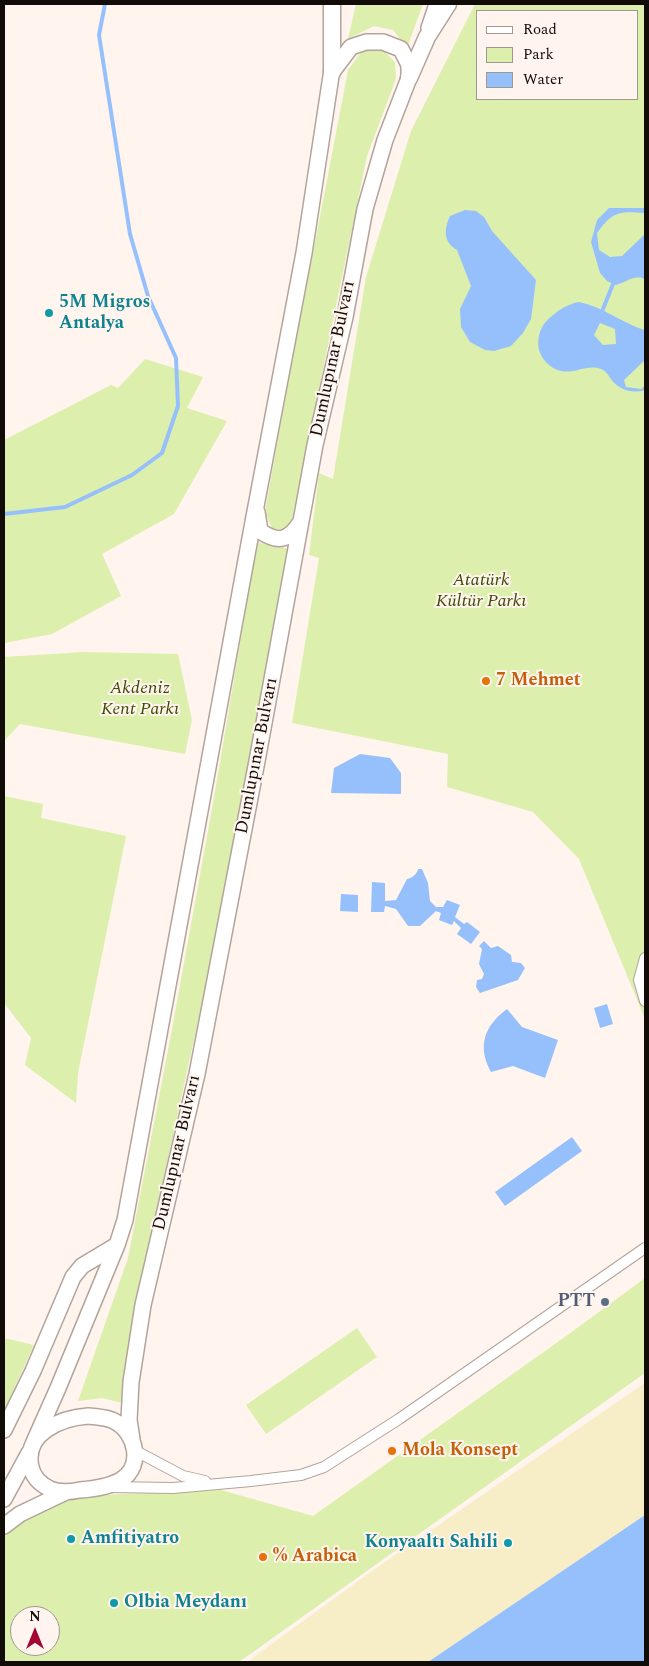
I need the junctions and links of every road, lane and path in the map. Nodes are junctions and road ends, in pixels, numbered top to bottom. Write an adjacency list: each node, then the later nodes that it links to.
1 (332, 4): 6 (main road)
2 (340, 4): 6 (main road, Dumlupınar Bulvarı)
3 (437, 4): 5 (main road)
4 (448, 4): 5 (main road)
5 (427, 37): 7 (main road)
6 (332, 72): 7 (main road); 8 (main road, Dumlupınar Bulvarı)
7 (409, 78): 9 (main road, Dumlupınar Bulvarı)
8 (256, 509): 9 (main road); 12 (main road, Dumlupınar Bulvarı)
9 (300, 523): 15 (main road, Dumlupınar Bulvarı)
10 (645, 958): 11 (street)
11 (645, 1001)
12 (117, 1245): 14 (main road); 16 (main road, Dumlupınar Bulvarı)
13 (645, 1248): 17 (street)
14 (4, 1430)
15 (133, 1444): 16 (main road); 17 (street); 18 (main road)
16 (31, 1447): 19 (main road); 20 (main road, Dumlupınar Bulvarı)
17 (213, 1483): 18 (street)
18 (105, 1486): 19 (main road)
19 (66, 1492): 21 (main road)
20 (4, 1499)
21 (4, 1526)

